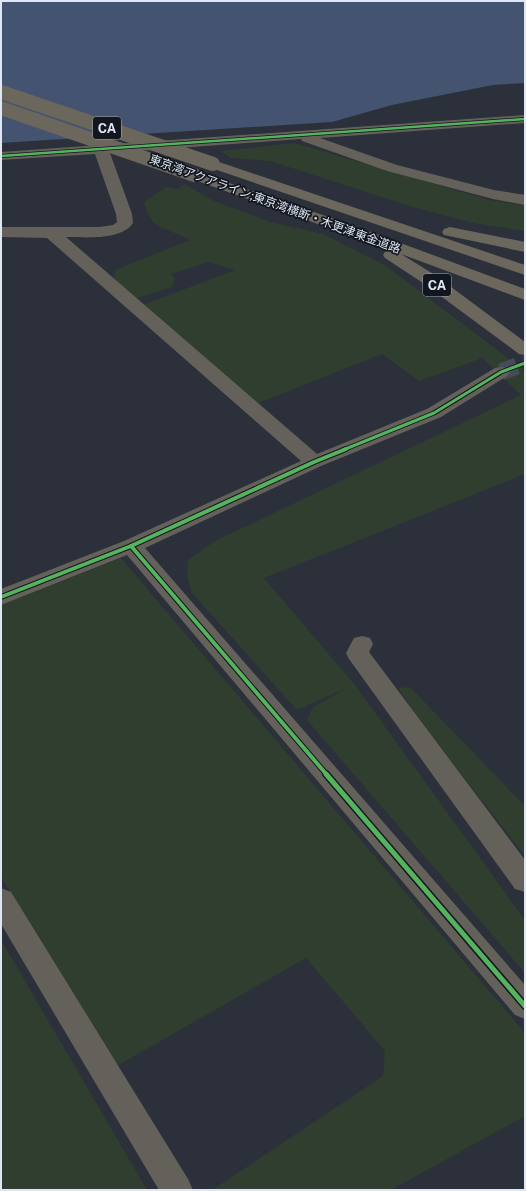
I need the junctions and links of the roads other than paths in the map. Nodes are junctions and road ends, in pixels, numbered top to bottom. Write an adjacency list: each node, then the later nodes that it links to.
1 (1, 92): 8 (highway, 東京湾アクアライン;東京湾横断・木更津東金道路 / CA, bridge)
2 (1, 108): 9 (highway, 東京湾アクアライン;東京湾横断・木更津東金道路 / CA, bridge)
3 (525, 119): 4 (street)
4 (300, 136): 5 (street); 7 (street)
5 (101, 149): 6 (street); 11 (street)
6 (1, 156)
7 (525, 200)
8 (359, 213): 12 (highway, CA); 13 (highway, 東京湾アクアライン;東京湾横断・木更津東金道路 / CA)
9 (343, 227): 14 (highway, 東京湾アクアライン;東京湾横断・木更津東金道路 / CA); 15 (highway, CA)
10 (1, 232): 11 (street)
11 (51, 233): 17 (street)
12 (525, 246)
13 (525, 270)
14 (525, 295)
15 (525, 350)
16 (501, 372): 17 (street)
17 (314, 462): 18 (street)
18 (131, 546): 19 (street); 23 (street)
19 (1, 597)
20 (362, 644): 21 (street)
21 (525, 881)
22 (1, 900): 24 (street)
23 (525, 1006)
24 (177, 1190)

